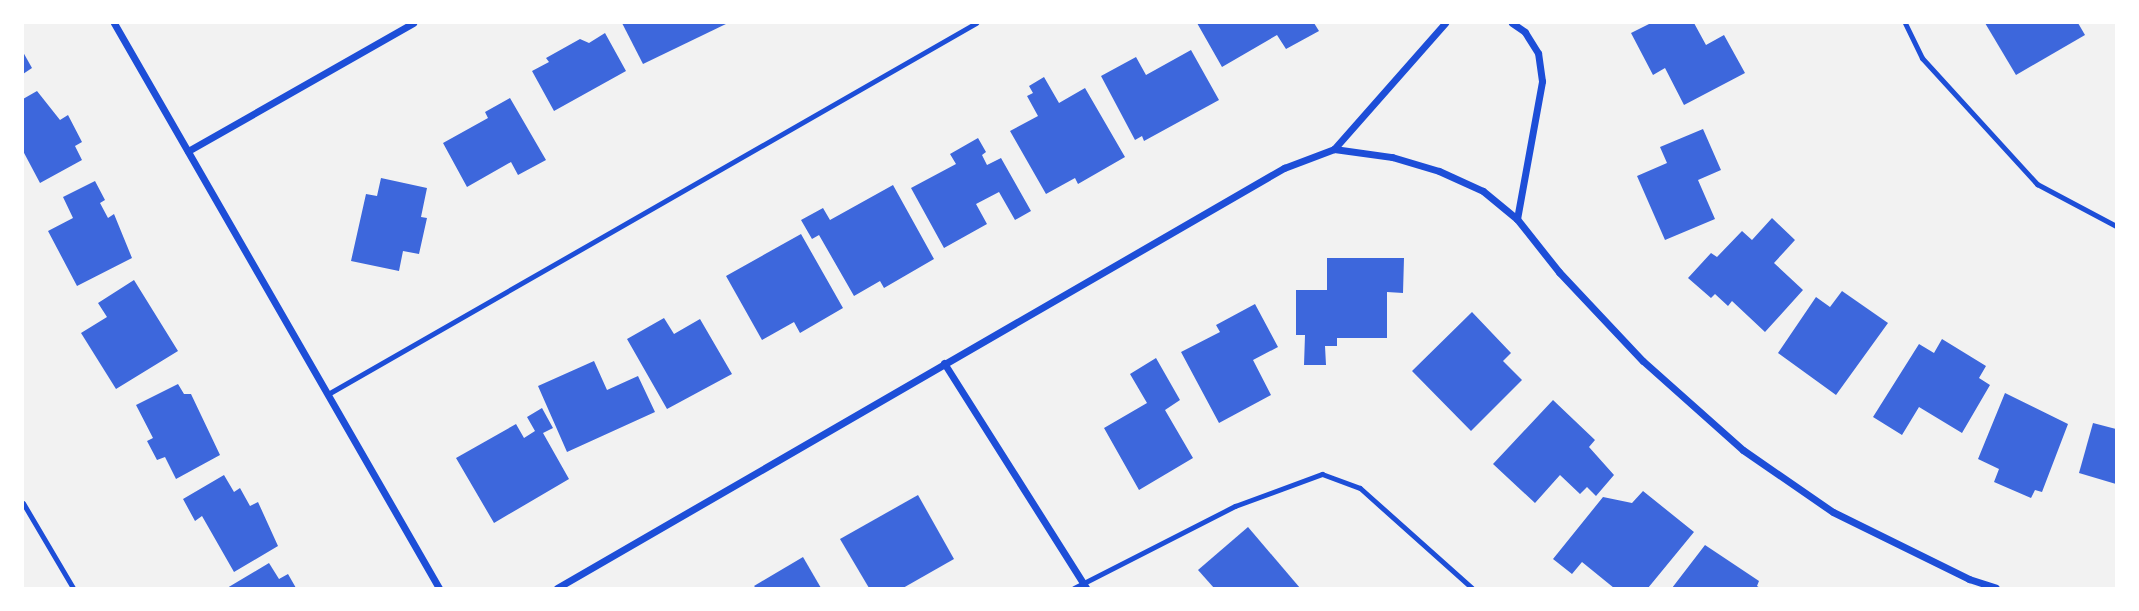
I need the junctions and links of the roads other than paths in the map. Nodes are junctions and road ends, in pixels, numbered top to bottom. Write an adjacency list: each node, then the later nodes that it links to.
1 (114, 23): 8 (street)
2 (412, 23): 8 (street)
3 (976, 23): 12 (lane)
4 (1446, 23): 7 (street)
5 (1512, 23): 9 (street)
6 (1905, 23): 10 (lane)
7 (1334, 149): 9 (street); 11 (street)
8 (188, 151): 12 (street)
9 (1517, 219): 20 (street)
10 (2116, 226)
11 (944, 363): 14 (street); 17 (street)
12 (328, 394): 16 (street)
13 (23, 503): 15 (lane)
14 (1085, 586): 18 (lane); 19 (lane)
15 (73, 588)
16 (439, 588)
17 (557, 588)
18 (1074, 588)
19 (1472, 588)
20 (1996, 588)

